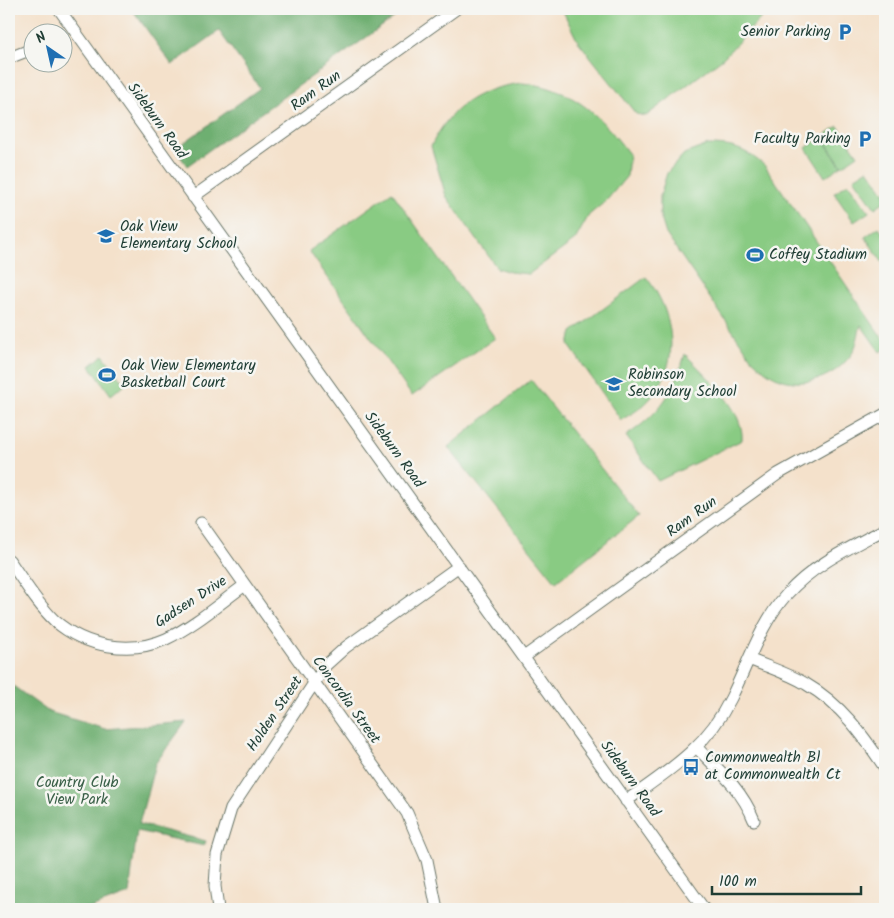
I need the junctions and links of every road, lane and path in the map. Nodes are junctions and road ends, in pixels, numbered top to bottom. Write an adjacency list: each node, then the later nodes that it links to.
1 (59, 9): 3 (street, Sideburn Road)
2 (456, 9): 7 (street, Ram Run)
3 (64, 22)
4 (72, 39): 7 (street, Sideburn Road)
5 (22, 53): 6 (street)
6 (9, 58)
7 (193, 197): 12 (street, Sideburn Road)
8 (885, 414): 14 (street, Ram Run)
9 (201, 523): 13 (street, Concordia Street)
10 (885, 529): 15 (street)
11 (9, 560): 13 (street, Gadsen Drive)
12 (459, 566): 14 (street, Sideburn Road); 16 (street, Holden Street)
13 (245, 585): 16 (street, Concordia Street)
14 (524, 657): 19 (street, Sideburn Road)
15 (749, 658): 17 (street); 18 (street)
16 (314, 683): 21 (street, Holden Street); 22 (street, Concordia Street)
17 (697, 748): 19 (street); 20 (street)
18 (885, 768)
19 (626, 801): 23 (street, Sideburn Road)
20 (754, 820)
21 (218, 909)
22 (437, 909)
23 (704, 909)

